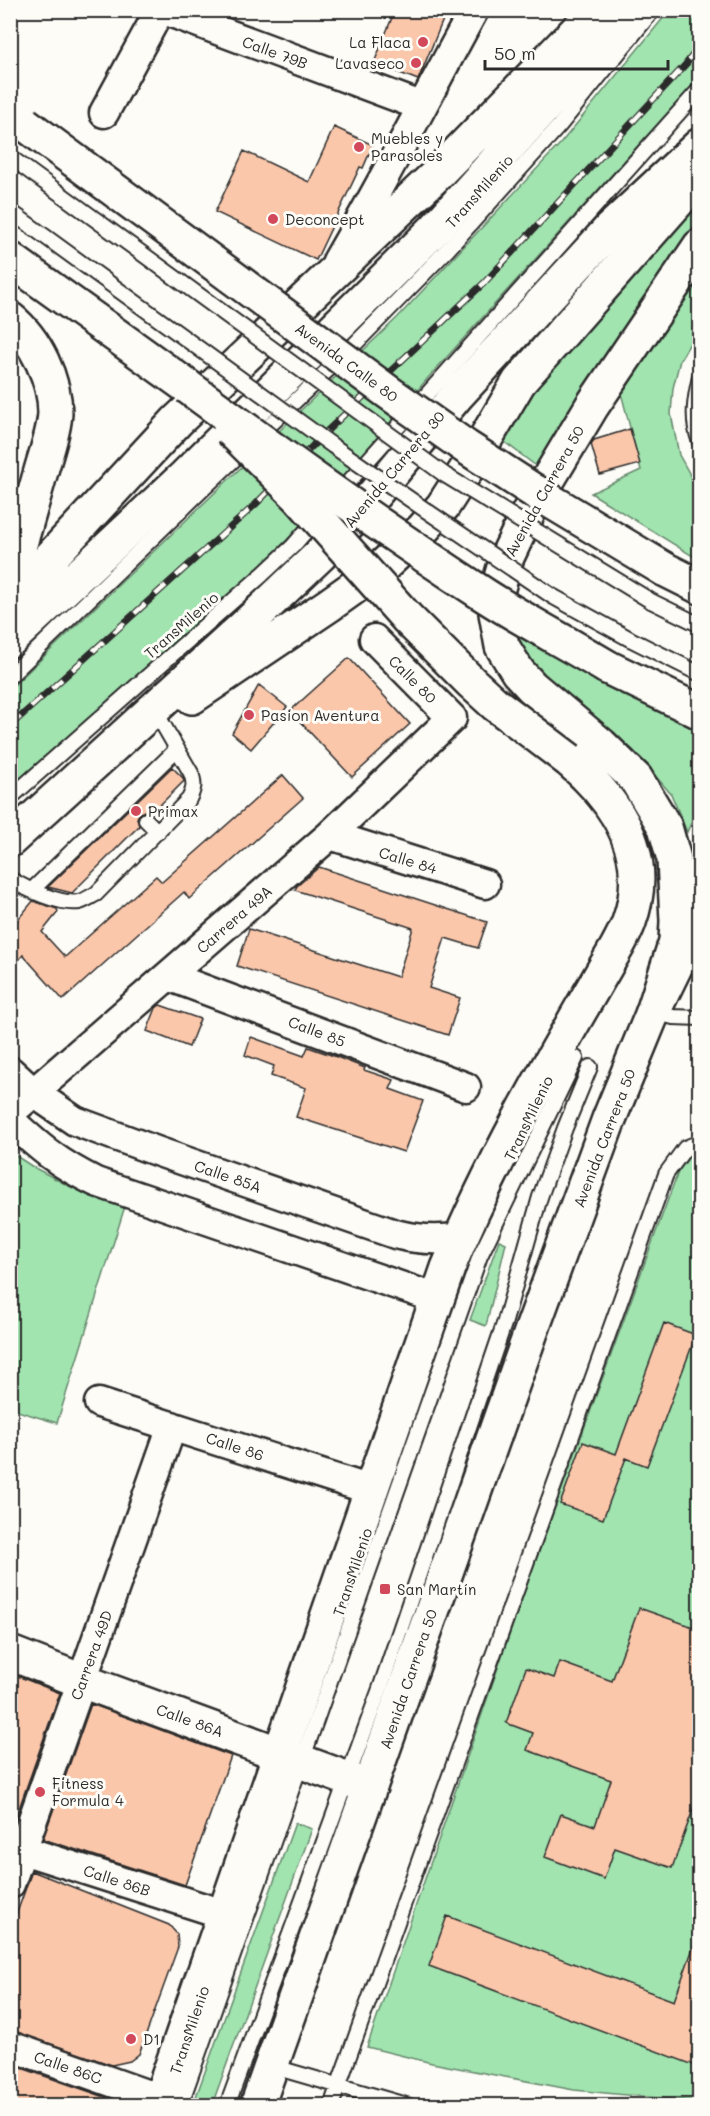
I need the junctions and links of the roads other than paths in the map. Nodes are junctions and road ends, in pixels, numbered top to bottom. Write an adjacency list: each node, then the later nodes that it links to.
1 (162, 10): 7 (street, Calle 79B); 8 (street)
2 (474, 10): 7 (street)
3 (597, 10): 16 (main road)
4 (626, 10): 26 (main road)
5 (653, 10): 28 (lane, TransMilenio)
6 (699, 89): 33 (lane, TransMilenio)
7 (421, 106): 16 (street)
8 (104, 113)
9 (18, 119): 22 (main road, Avenida Calle 80, bridge)
10 (699, 145): 30 (main road, Avenida Carrera 30)
11 (10, 157): 24 (lane, bridge)
12 (699, 176): 30 (main road, Avenida Carrera 30)
13 (10, 211): 27 (lane, bridge)
14 (695, 255): 41 (main road, Avenida Carrera 50)
15 (10, 259): 19 (main road)
16 (324, 284): 23 (main road)
17 (10, 319): 21 (main road)
18 (699, 377): 20 (lane)
19 (188, 387): 29 (main road, bridge); 53 (main road, bridge)
20 (699, 442)
21 (10, 577)
22 (699, 587)
23 (10, 601)
24 (699, 625)
25 (374, 639): 31 (street, Calle 80)
26 (10, 640)
27 (699, 675)
28 (10, 676)
29 (699, 712)
30 (157, 714): 32 (lane); 37 (main road, Avenida Carrera 30)
31 (452, 718): 36 (street, Carrera 49A)
32 (177, 748): 35 (lane); 40 (lane)
33 (10, 798)
34 (146, 820): 35 (lane)
35 (158, 832): 40 (lane)
36 (330, 835): 39 (street, Calle 84); 42 (street, Carrera 49A)
37 (10, 840)
38 (10, 879): 40 (lane)
39 (485, 884)
40 (32, 890)
41 (691, 937): 43 (main road, Avenida Carrera 50)
42 (168, 976): 48 (street, Calle 85); 49 (street, Carrera 49A)
43 (653, 1012): 44 (lane); 61 (main road, Avenida Carrera 50)
44 (699, 1017)
45 (576, 1058): 60 (lane, TransMilenio)
46 (590, 1067): 61 (lane)
47 (10, 1071): 49 (street, Calle 85A)
48 (466, 1087)
49 (34, 1093): 50 (street, Carrera 49A); 53 (street, Calle 85A)
50 (10, 1113)
51 (10, 1120): 54 (street)
52 (699, 1142): 67 (lane)
53 (461, 1237): 54 (main road)
54 (438, 1299): 57 (main road)
55 (99, 1403): 56 (street, Calle 86)
56 (172, 1426): 57 (street, Calle 86); 59 (street, Carrera 49D)
57 (371, 1490): 60 (main road)
58 (10, 1653): 59 (main road, Calle 86A)
59 (82, 1681): 60 (main road, Calle 86A); 62 (street, Carrera 49D)
60 (291, 1757): 61 (main road, Calle 86A); 64 (main road); 68 (lane, TransMilenio)
61 (358, 1783): 66 (main road, Avenida Carrera 50); 69 (lane)
62 (16, 1848): 63 (street, Carrera 49D); 64 (street, Calle 86B)
63 (10, 1884)
64 (223, 1914): 68 (main road)
65 (10, 2046): 68 (street, Calle 86C)
66 (271, 2066): 67 (lane); 70 (main road, Avenida Carrera 50)
67 (339, 2085): 71 (lane); 72 (lane)
68 (166, 2104)
69 (227, 2106)
70 (257, 2106)
71 (331, 2106)
72 (409, 2106)

